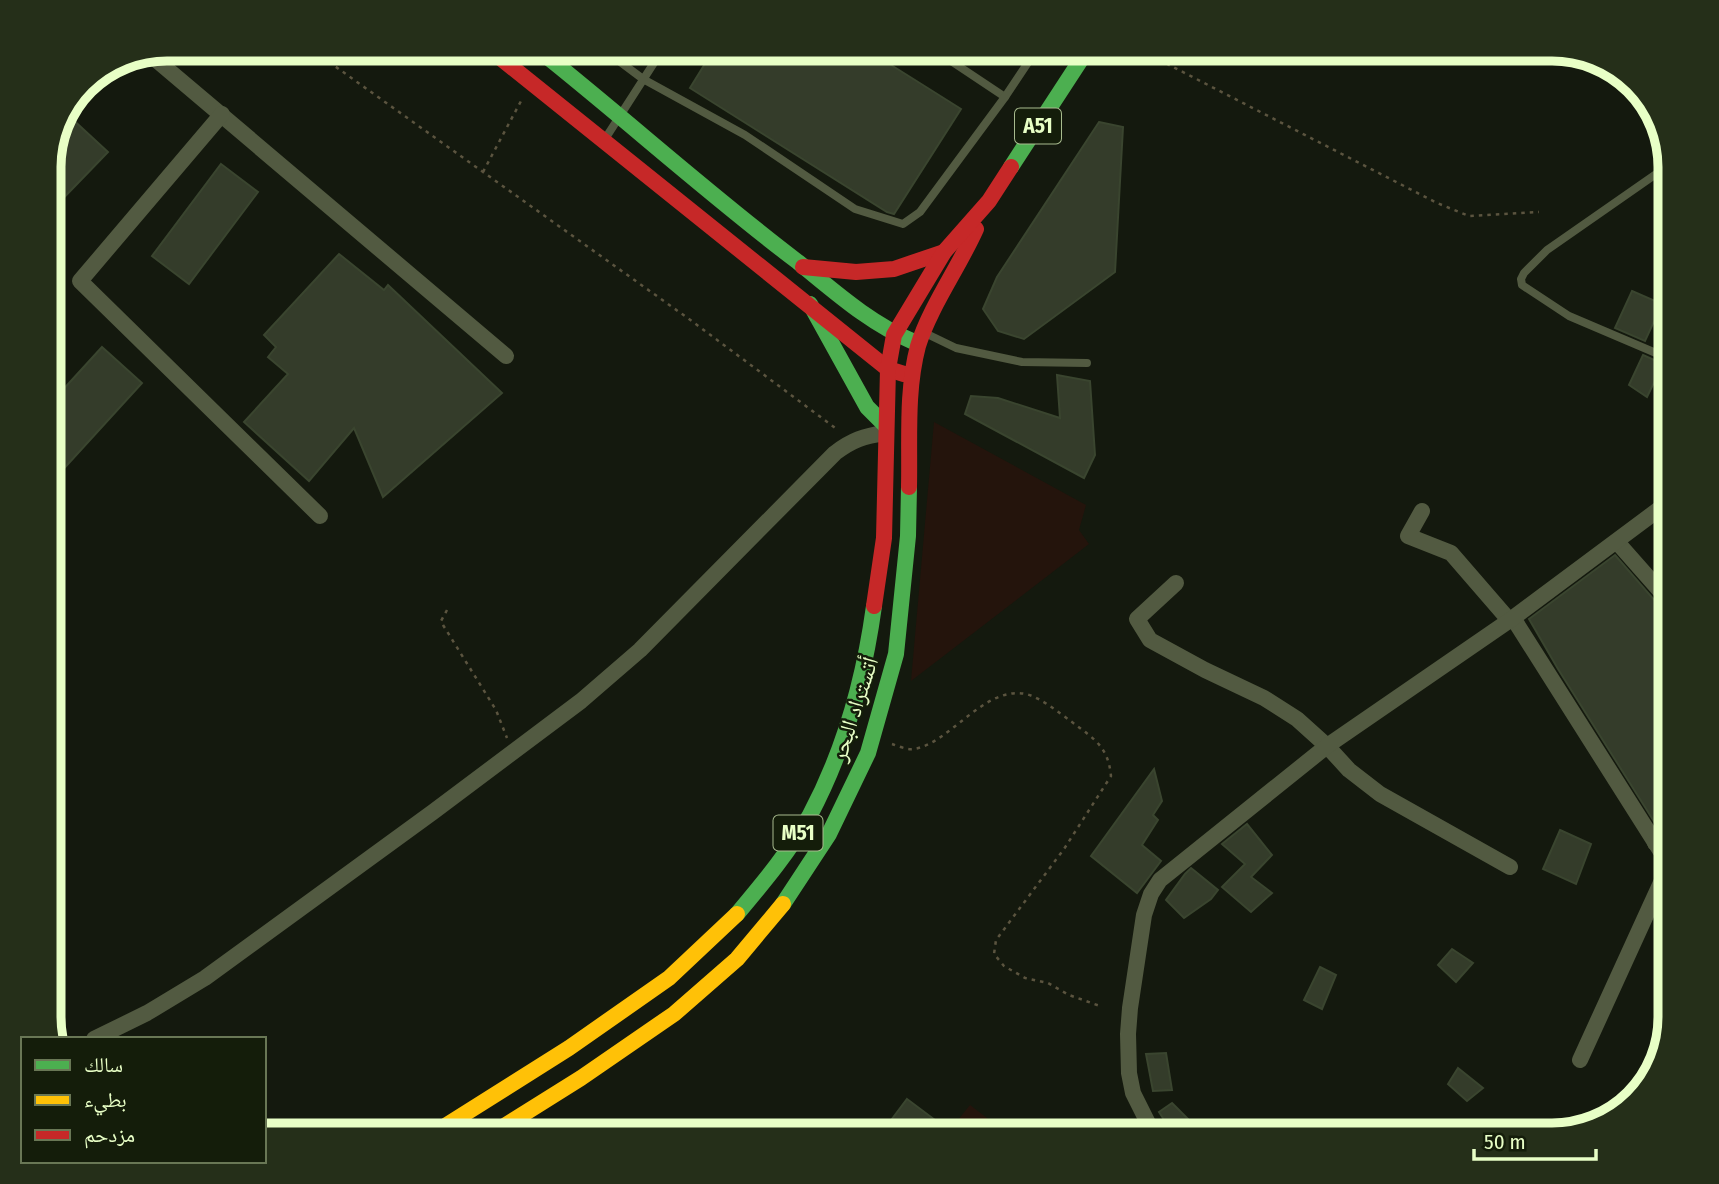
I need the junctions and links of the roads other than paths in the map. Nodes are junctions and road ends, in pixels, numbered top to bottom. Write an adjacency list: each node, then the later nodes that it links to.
1 (505, 61): 13 (main road)
2 (553, 61): 12 (main road)
3 (619, 61): 9 (lane)
4 (655, 61): 9 (lane)
5 (951, 61): 10 (lane)
6 (1029, 61): 10 (lane)
7 (1080, 61): 15 (main road, A51)
8 (158, 62): 11 (street)
9 (643, 79): 10 (lane); 12 (lane)
10 (1005, 97)
11 (222, 114): 22 (street); 29 (street)
12 (621, 114): 13 (lane); 17 (main road)
13 (603, 141): 18 (main road)
14 (1658, 173): 21 (lane)
15 (989, 201): 16 (main road, A51); 20 (main road, A51)
16 (944, 252): 17 (main road); 19 (main road, A51)
17 (803, 267): 19 (main road)
18 (810, 304): 24 (main road); 26 (main road)
19 (894, 335): 20 (main road); 24 (main road, A51)
20 (921, 338): 23 (lane); 25 (main road, أتستراد البحر / A51)
21 (1658, 354)
22 (506, 356)
23 (1087, 363)
24 (888, 369): 25 (main road); 26 (main road, أتستراد البحر / M51)
25 (911, 377): 43 (main road, أتستراد البحر / M51)
26 (885, 429): 40 (street); 42 (main road, أتستراد البحر / M51)
27 (1658, 510): 30 (street)
28 (1422, 511): 33 (street)
29 (320, 516)
30 (1617, 542): 32 (street); 33 (street)
31 (1176, 583): 34 (street)
32 (1658, 588)
33 (1511, 619): 34 (street); 36 (street)
34 (1327, 746): 38 (street); 44 (street)
35 (1658, 838): 36 (street)
36 (1655, 843): 37 (street)
37 (1658, 848)
38 (1510, 867)
39 (1658, 892): 41 (street)
40 (98, 1037)
41 (1580, 1060)
42 (450, 1123)
43 (509, 1123)
44 (1148, 1123)

